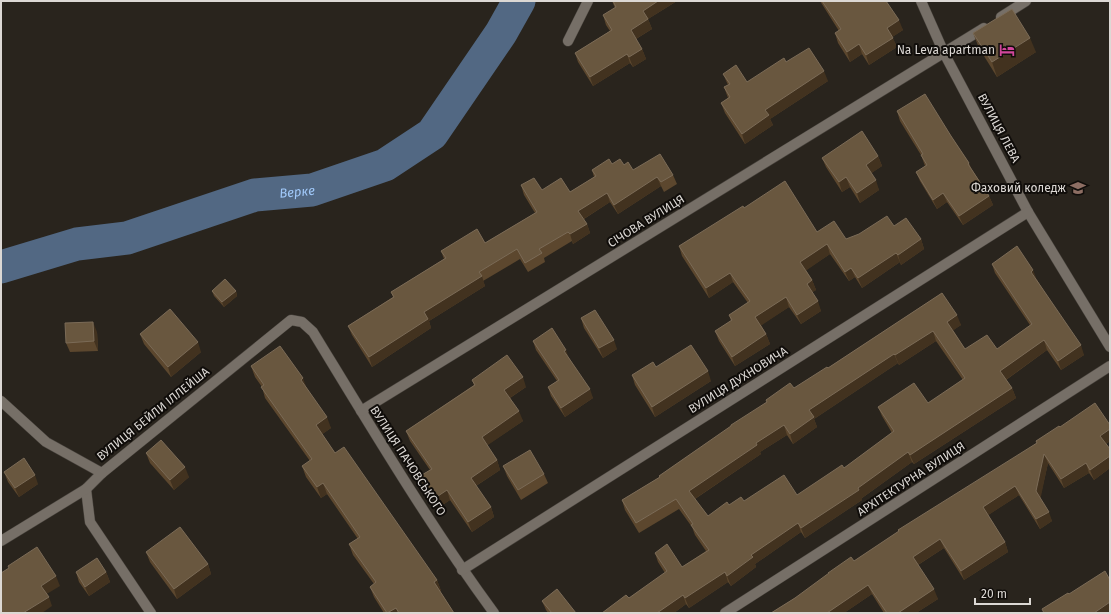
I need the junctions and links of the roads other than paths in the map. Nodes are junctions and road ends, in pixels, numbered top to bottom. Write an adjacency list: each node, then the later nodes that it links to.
1 (588, 1): 4 (street)
2 (921, 1): 5 (street, ВУЛИЦЯ ЛЕВА)
3 (1026, 1): 5 (street, СІЧОВА ВУЛИЦЯ)
4 (568, 41)
5 (944, 53): 6 (street, ВУЛИЦЯ ЛЕВА); 11 (street, СІЧОВА ВУЛИЦЯ)
6 (1028, 212): 8 (street, ВУЛИЦЯ ЛЕВА); 15 (street, ВУЛИЦЯ ДУХНОВИЧА)
7 (302, 322): 11 (street, ВУЛИЦЯ ПАЧОВСЬКОГО); 12 (street, ВУЛИЦЯ БЕЙЛИ ІЛЛЕЙША)
8 (1110, 347)
9 (1110, 366): 18 (street, АРХІТЕКТУРНА ВУЛИЦЯ)
10 (1, 401): 12 (street, ВУЛИЦЯ БЕЙЛИ ІЛЛЕЙША)
11 (361, 412): 15 (street, ВУЛИЦЯ ПАЧОВСЬКОГО)
12 (102, 473): 13 (street)
13 (86, 489): 14 (street); 16 (street)
14 (1, 541)
15 (462, 570): 17 (street, ВУЛИЦЯ ПАЧОВСЬКОГО)
16 (151, 613)
17 (494, 613)
18 (725, 613)

